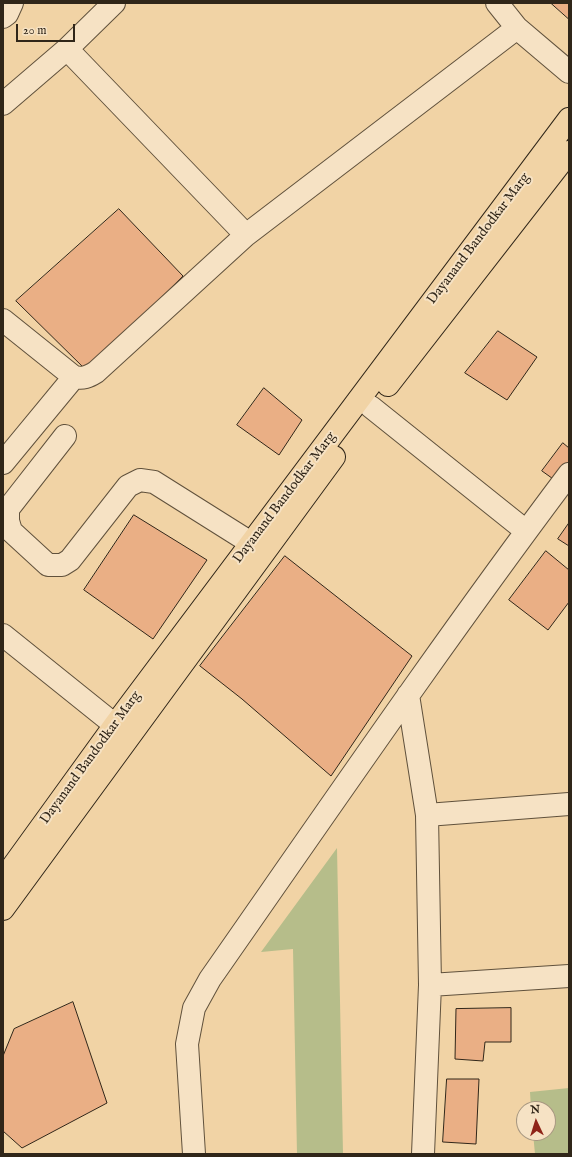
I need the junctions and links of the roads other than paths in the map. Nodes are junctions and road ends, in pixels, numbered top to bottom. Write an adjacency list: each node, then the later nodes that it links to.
1 (114, 3): 4 (street)
2 (497, 3): 3 (street)
3 (517, 28): 5 (street); 9 (street)
4 (67, 49): 6 (street); 9 (street)
5 (569, 72)
6 (3, 104)
7 (569, 119): 17 (main road, Dayanand Bandodkar Marg)
8 (569, 152): 12 (main road, Dayanand Bandodkar Marg)
9 (246, 235): 11 (street)
10 (3, 320): 11 (street)
11 (74, 377): 14 (street)
12 (371, 407): 16 (street); 24 (main road, Dayanand Bandodkar Marg)
13 (65, 436): 17 (street)
14 (3, 463)
15 (569, 474): 16 (street)
16 (526, 531): 19 (street)
17 (251, 543): 20 (main road, Dayanand Bandodkar Marg)
18 (3, 635): 20 (street)
19 (408, 694): 22 (street); 27 (street)
20 (115, 725): 23 (main road, Dayanand Bandodkar Marg)
21 (569, 804): 22 (street)
22 (427, 815): 26 (street)
23 (3, 880)
24 (3, 909)
25 (569, 976): 26 (street)
26 (430, 985): 28 (street)
27 (194, 1154)
28 (423, 1154)

